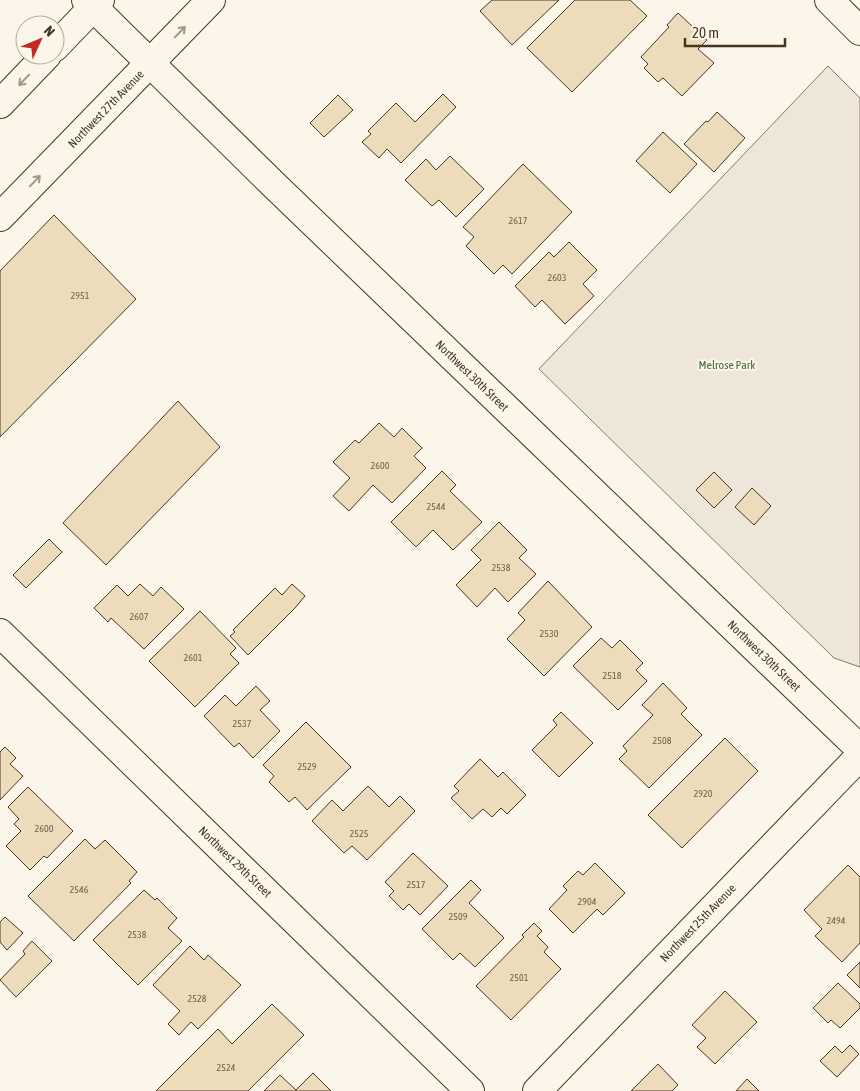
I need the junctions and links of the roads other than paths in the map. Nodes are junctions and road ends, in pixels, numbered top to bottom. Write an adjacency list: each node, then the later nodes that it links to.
1 (211, 0): 6 (main road, Northwest 27th Avenue, one-way to 1)
2 (828, 0): 4 (main road)
3 (93, 2): 5 (main road); 6 (main road, Northwest 30th Street)
4 (860, 31)
5 (65, 35)
6 (150, 64): 9 (main road, Northwest 27th Avenue, one-way to 6); 11 (main road, Northwest 30th Street)
7 (37, 65): 8 (main road, one-way to 8)
8 (0, 104)
9 (0, 217)
10 (0, 633): 13 (main road, Northwest 29th Street)
11 (860, 749)
12 (860, 756): 14 (main road, Northwest 25th Avenue)
13 (470, 1091)
14 (537, 1091)

